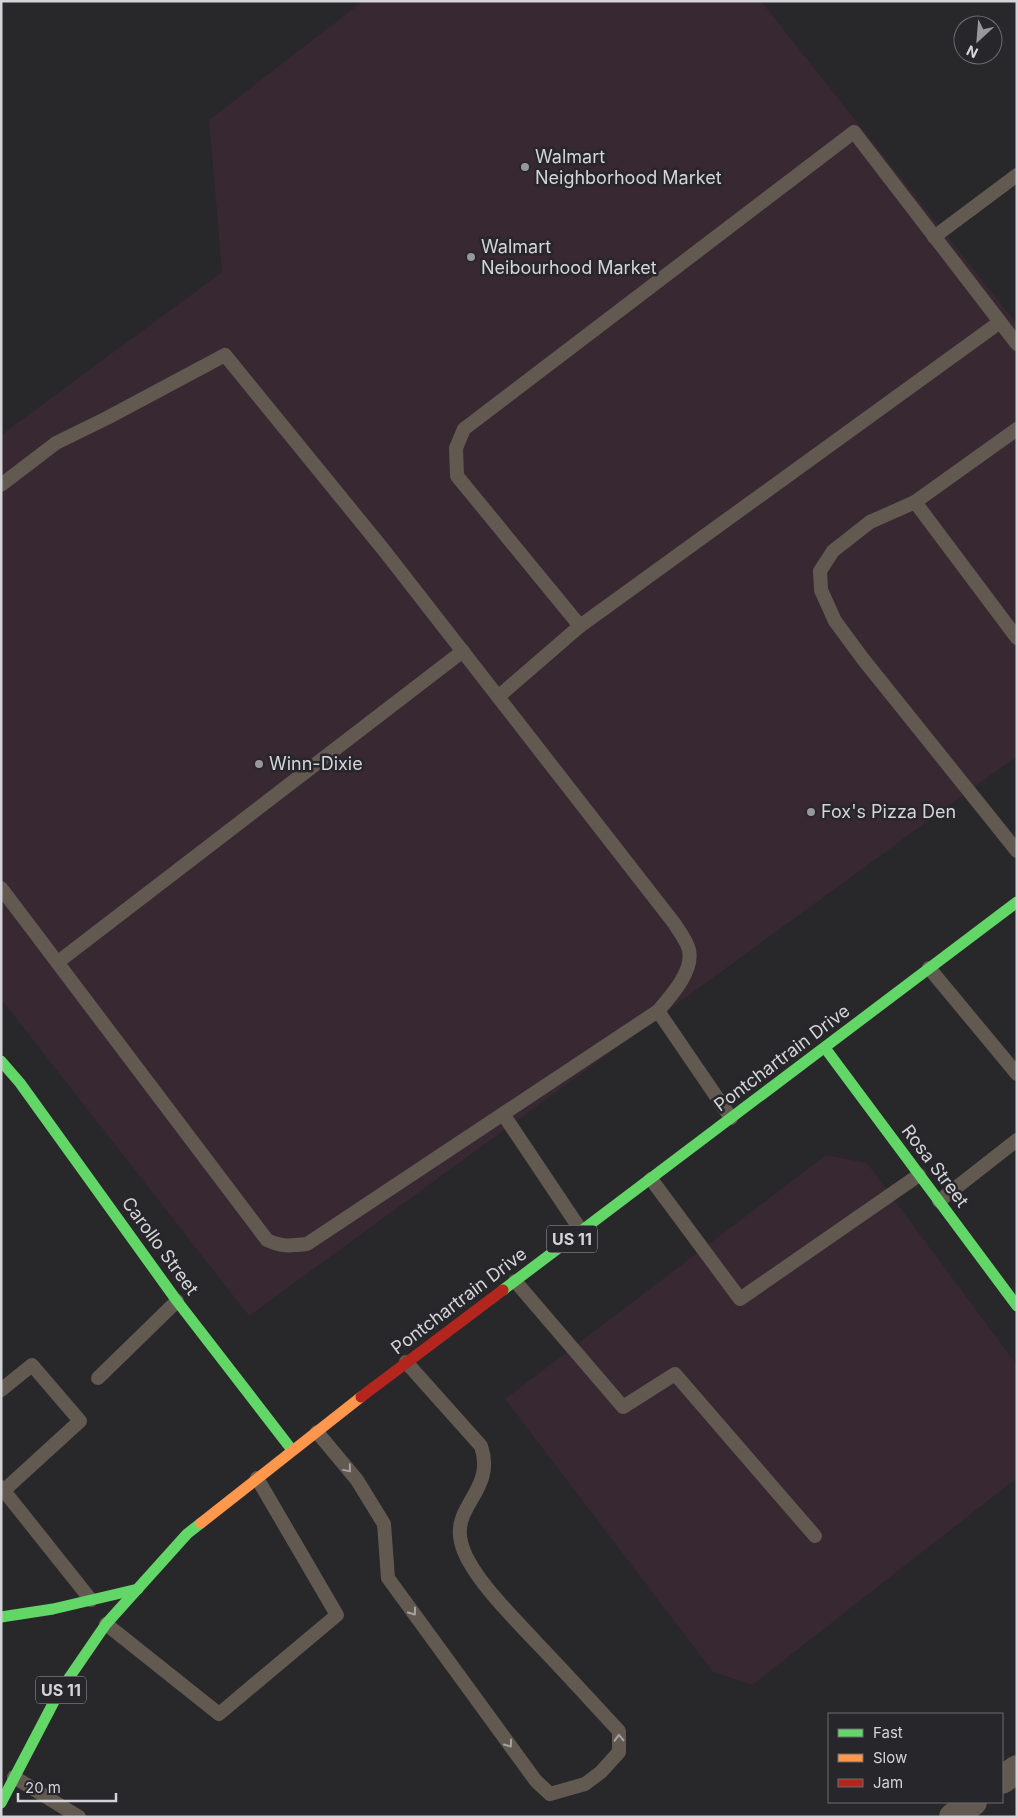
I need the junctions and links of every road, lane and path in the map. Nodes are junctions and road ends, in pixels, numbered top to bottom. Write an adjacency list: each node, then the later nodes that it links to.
1 (1017, 175): 2 (lane)
2 (934, 237): 3 (lane); 8 (lane)
3 (1000, 322): 4 (lane); 8 (lane)
4 (1017, 344)
5 (1017, 429): 7 (lane)
6 (1, 485): 10 (lane)
7 (915, 502): 9 (lane); 12 (lane)
8 (580, 626): 11 (lane)
9 (1017, 638)
10 (463, 651): 11 (lane); 15 (lane)
11 (498, 697): 17 (lane)
12 (1017, 851)
13 (1, 888): 15 (lane)
14 (1017, 902): 16 (main road, Pontchartrain Drive / US 11)
15 (58, 962): 21 (lane)
16 (929, 968): 18 (main road, Pontchartrain Drive / US 11); 20 (lane)
17 (658, 1011): 21 (lane); 22 (lane)
18 (825, 1048): 22 (main road, Pontchartrain Drive / US 11); 24 (main road, Rosa Street)
19 (1, 1061): 29 (main road, Carollo Street)
20 (1017, 1074)
21 (503, 1114): 27 (lane)
22 (731, 1118): 25 (main road, Pontchartrain Drive / US 11)
23 (1017, 1140): 26 (lane)
24 (919, 1175): 25 (lane); 26 (main road, Rosa Street)
25 (651, 1179): 27 (main road, Pontchartrain Drive / US 11)
26 (939, 1201): 30 (main road, Rosa Street)
27 (582, 1232): 28 (main road, Pontchartrain Drive / US 11)
28 (516, 1281): 31 (main road, Pontchartrain Drive / US 11); 38 (lane)
29 (178, 1301): 32 (lane); 35 (main road, Carollo Street)
30 (1017, 1306)
31 (406, 1362): 34 (main road, Pontchartrain Drive / US 11); 34 (lane, one-way to 31)
32 (98, 1378)
33 (1, 1390): 37 (lane)
34 (317, 1432): 35 (main road, Pontchartrain Drive / US 11)
35 (292, 1450): 36 (main road, Pontchartrain Drive / US 11)
36 (257, 1478): 39 (main road, Pontchartrain Drive / US 11); 42 (lane)
37 (2, 1490): 40 (lane)
38 (815, 1536)
39 (138, 1589): 40 (main road); 42 (main road, Pontchartrain Drive / US 11)
40 (91, 1600): 41 (main road)
41 (1, 1617)
42 (106, 1624): 44 (main road, Pontchartrain Drive / US 11)
43 (1017, 1769): 45 (street)
44 (14, 1777): 46 (main road, Pontchartrain Drive / US 11); 48 (lane)
45 (1003, 1779)
46 (1, 1803)
47 (972, 1803): 49 (street)
48 (79, 1817)
49 (953, 1817)

